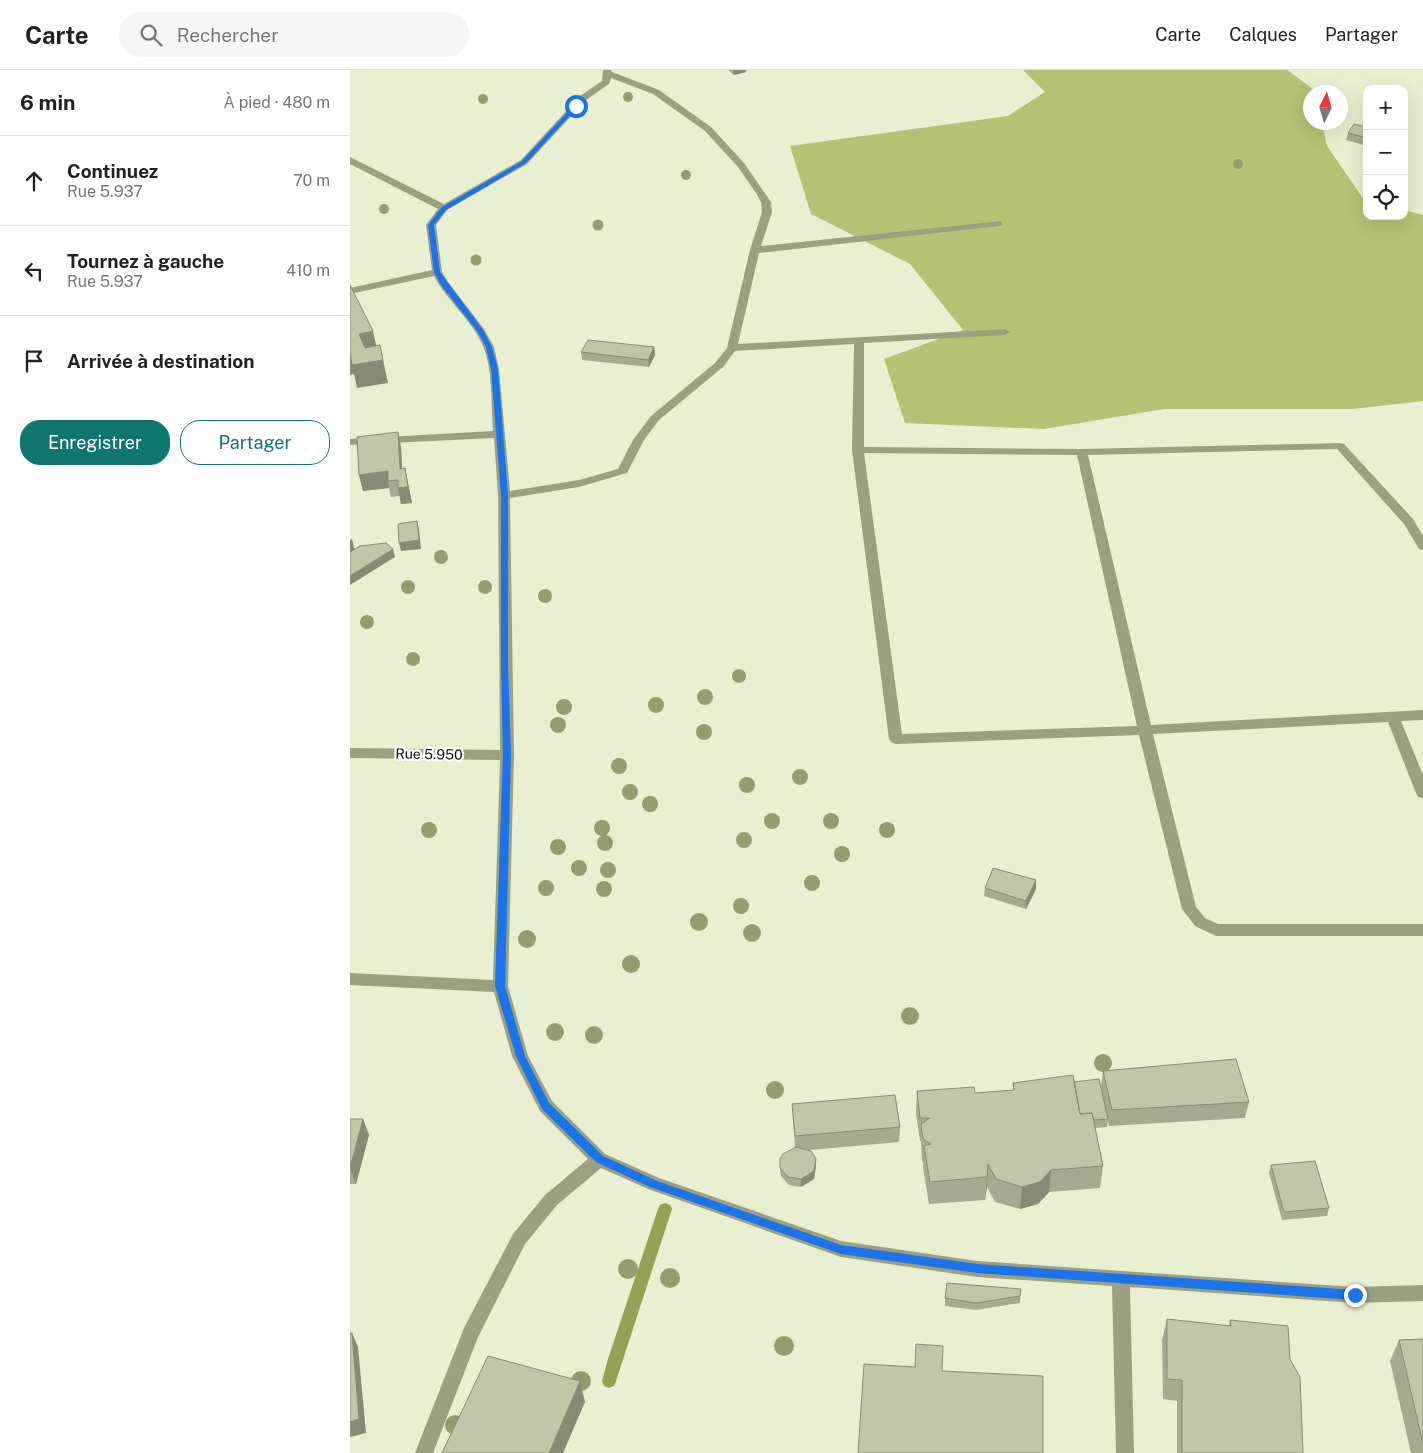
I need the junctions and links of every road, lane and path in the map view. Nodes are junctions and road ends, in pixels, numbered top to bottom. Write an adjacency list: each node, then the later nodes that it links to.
1 (607, 72): 3 (street); 5 (street)
2 (350, 160): 3 (street)
3 (444, 208): 6 (street)
4 (999, 223): 5 (street)
5 (755, 250): 10 (street)
6 (437, 272): 7 (street); 11 (street)
7 (350, 291)
8 (1005, 332): 9 (street)
9 (859, 341): 10 (street); 13 (street)
10 (732, 348): 15 (street)
11 (499, 434): 12 (street); 15 (street)
12 (350, 442)
13 (858, 450): 14 (street); 21 (street)
14 (1082, 452): 17 (street); 21 (street)
15 (504, 495): 23 (street)
16 (1423, 521): 17 (street)
17 (1409, 522): 18 (street)
18 (1423, 546)
19 (1423, 715): 20 (street)
20 (1393, 717): 21 (street); 24 (street)
21 (1145, 730): 25 (street)
22 (350, 753): 23 (street, Rue 5.950)
23 (507, 755): 27 (street)
24 (1423, 793)
25 (1423, 930)
26 (350, 979): 27 (street)
27 (500, 986): 28 (street)
28 (599, 1159): 29 (street); 31 (street)
29 (1120, 1279): 30 (street); 32 (street)
30 (1423, 1293)
31 (424, 1453)
32 (1124, 1453)

